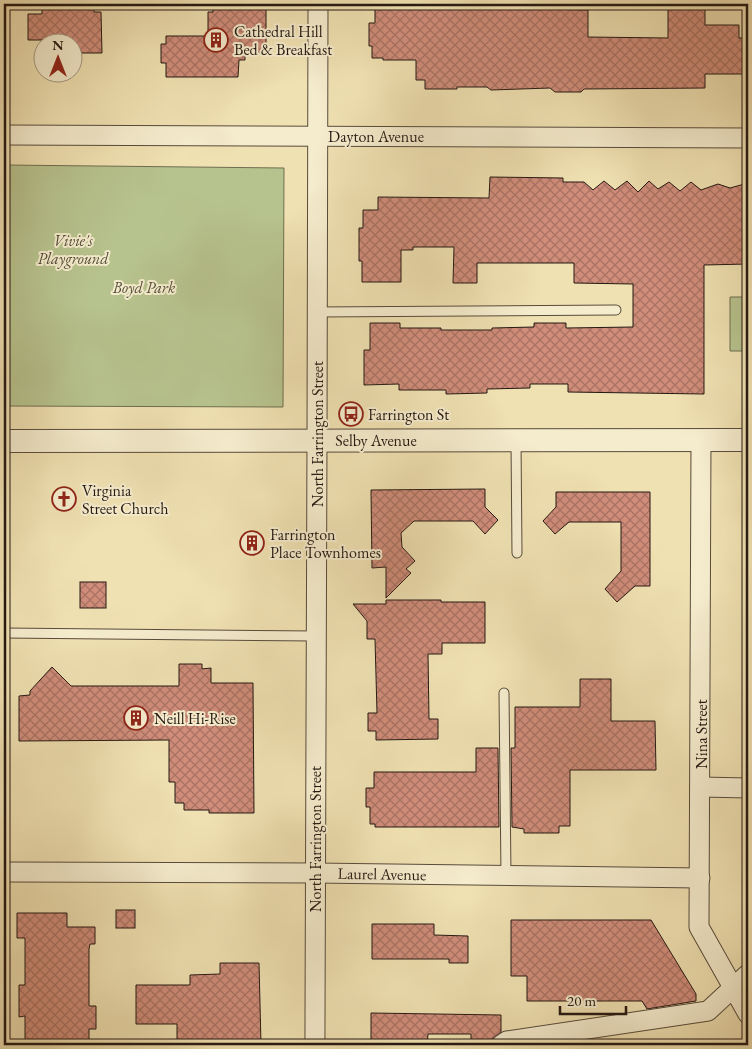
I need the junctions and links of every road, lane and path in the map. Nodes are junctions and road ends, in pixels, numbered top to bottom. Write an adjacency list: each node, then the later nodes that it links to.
1 (318, 4): 3 (street, North Farrington Street)
2 (4, 135): 3 (street, Dayton Avenue)
3 (316, 136): 4 (street, Dayton Avenue); 6 (street, North Farrington Street)
4 (748, 138)
5 (616, 310): 6 (lane)
6 (317, 312): 7 (street, North Farrington Street)
7 (317, 440): 8 (street, Selby Avenue); 11 (street, Selby Avenue); 14 (street, North Farrington Street)
8 (516, 440): 9 (street, Selby Avenue); 12 (lane)
9 (701, 440): 10 (street, Selby Avenue); 16 (street, Nina Street)
10 (748, 440)
11 (4, 441)
12 (517, 553)
13 (4, 633): 14 (lane)
14 (315, 636): 19 (street, North Farrington Street)
15 (504, 693): 20 (lane)
16 (701, 787): 17 (street); 21 (street, Nina Street)
17 (748, 788)
18 (4, 872): 19 (street, Laurel Avenue)
19 (314, 873): 20 (street, Laurel Avenue); 25 (street, North Farrington Street)
20 (506, 875): 21 (street, Laurel Avenue)
21 (700, 878): 23 (street, Nina Street)
22 (748, 974): 23 (street)
23 (733, 987): 24 (street, Nina Street); 26 (street)
24 (748, 1014)
25 (315, 1045)
26 (501, 1045)

